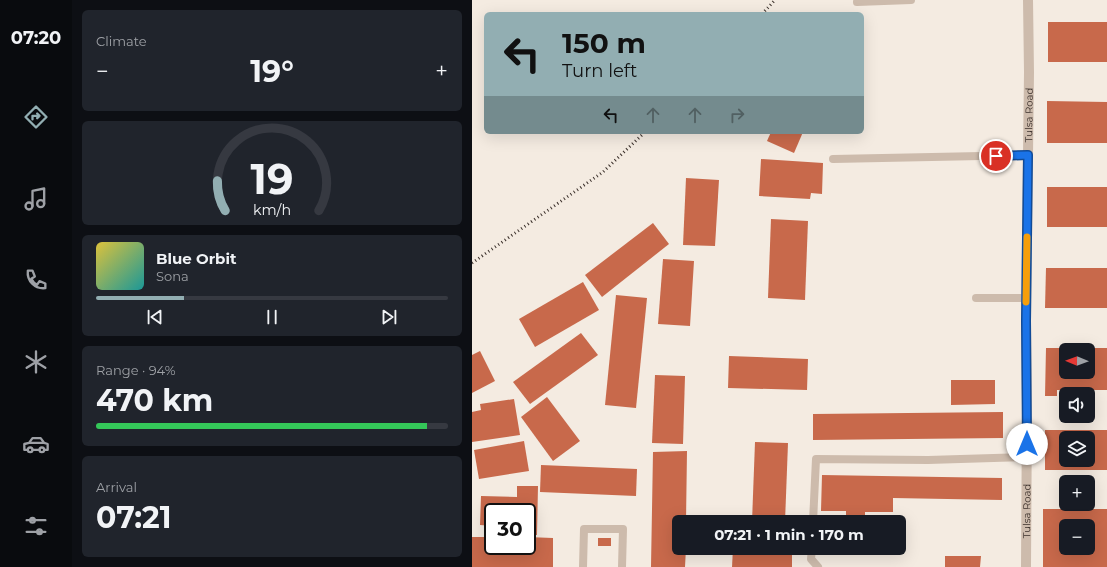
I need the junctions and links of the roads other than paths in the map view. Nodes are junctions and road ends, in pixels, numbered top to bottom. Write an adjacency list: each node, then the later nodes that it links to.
1 (911, 0): 3 (lane)
2 (1028, 0): 4 (street, Tulsa Road)
3 (858, 2)
4 (1028, 155): 5 (lane); 7 (street, Tulsa Road)
5 (833, 159)
6 (976, 298): 7 (lane)
7 (1026, 298): 8 (street, Tulsa Road)
8 (1027, 458): 9 (lane); 14 (street, Tulsa Road)
9 (813, 515)
10 (811, 555): 13 (lane)
11 (583, 567): 12 (lane)
12 (622, 567)
13 (818, 567)
14 (1026, 567)

